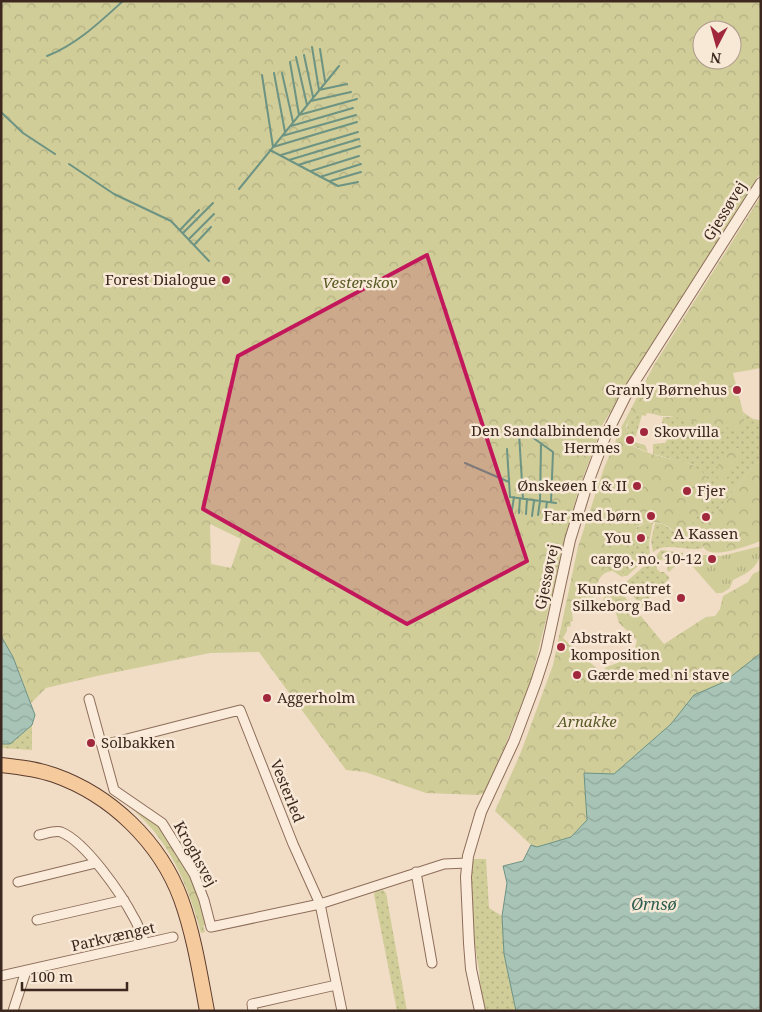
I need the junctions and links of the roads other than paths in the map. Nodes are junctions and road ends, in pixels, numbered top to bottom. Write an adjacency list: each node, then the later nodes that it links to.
1 (761, 183): 7 (street, Gjessøvej)
2 (88, 699): 11 (street, Kroghsvej)
3 (111, 743): 11 (street, Vesterled)
4 (1, 765): 20 (main road)
5 (38, 835): 6 (street)
6 (96, 863): 9 (street); 10 (street)
7 (467, 863): 8 (street, Kroghsvej); 23 (street, Gjessøvej)
8 (416, 872): 11 (street, Kroghsvej); 15 (street)
9 (18, 882)
10 (124, 900): 12 (street); 14 (street)
11 (320, 904): 18 (street, Vesterled)
12 (37, 920)
13 (173, 937): 14 (street, Parkvænget)
14 (145, 943): 16 (street, Parkvænget)
15 (432, 964)
16 (26, 970): 17 (street, Parkvænget); 19 (street)
17 (1, 976)
18 (336, 985): 21 (street); 22 (street, Vesterled)
19 (14, 1011)
20 (208, 1011)
21 (253, 1011)
22 (342, 1011)
23 (480, 1011)

